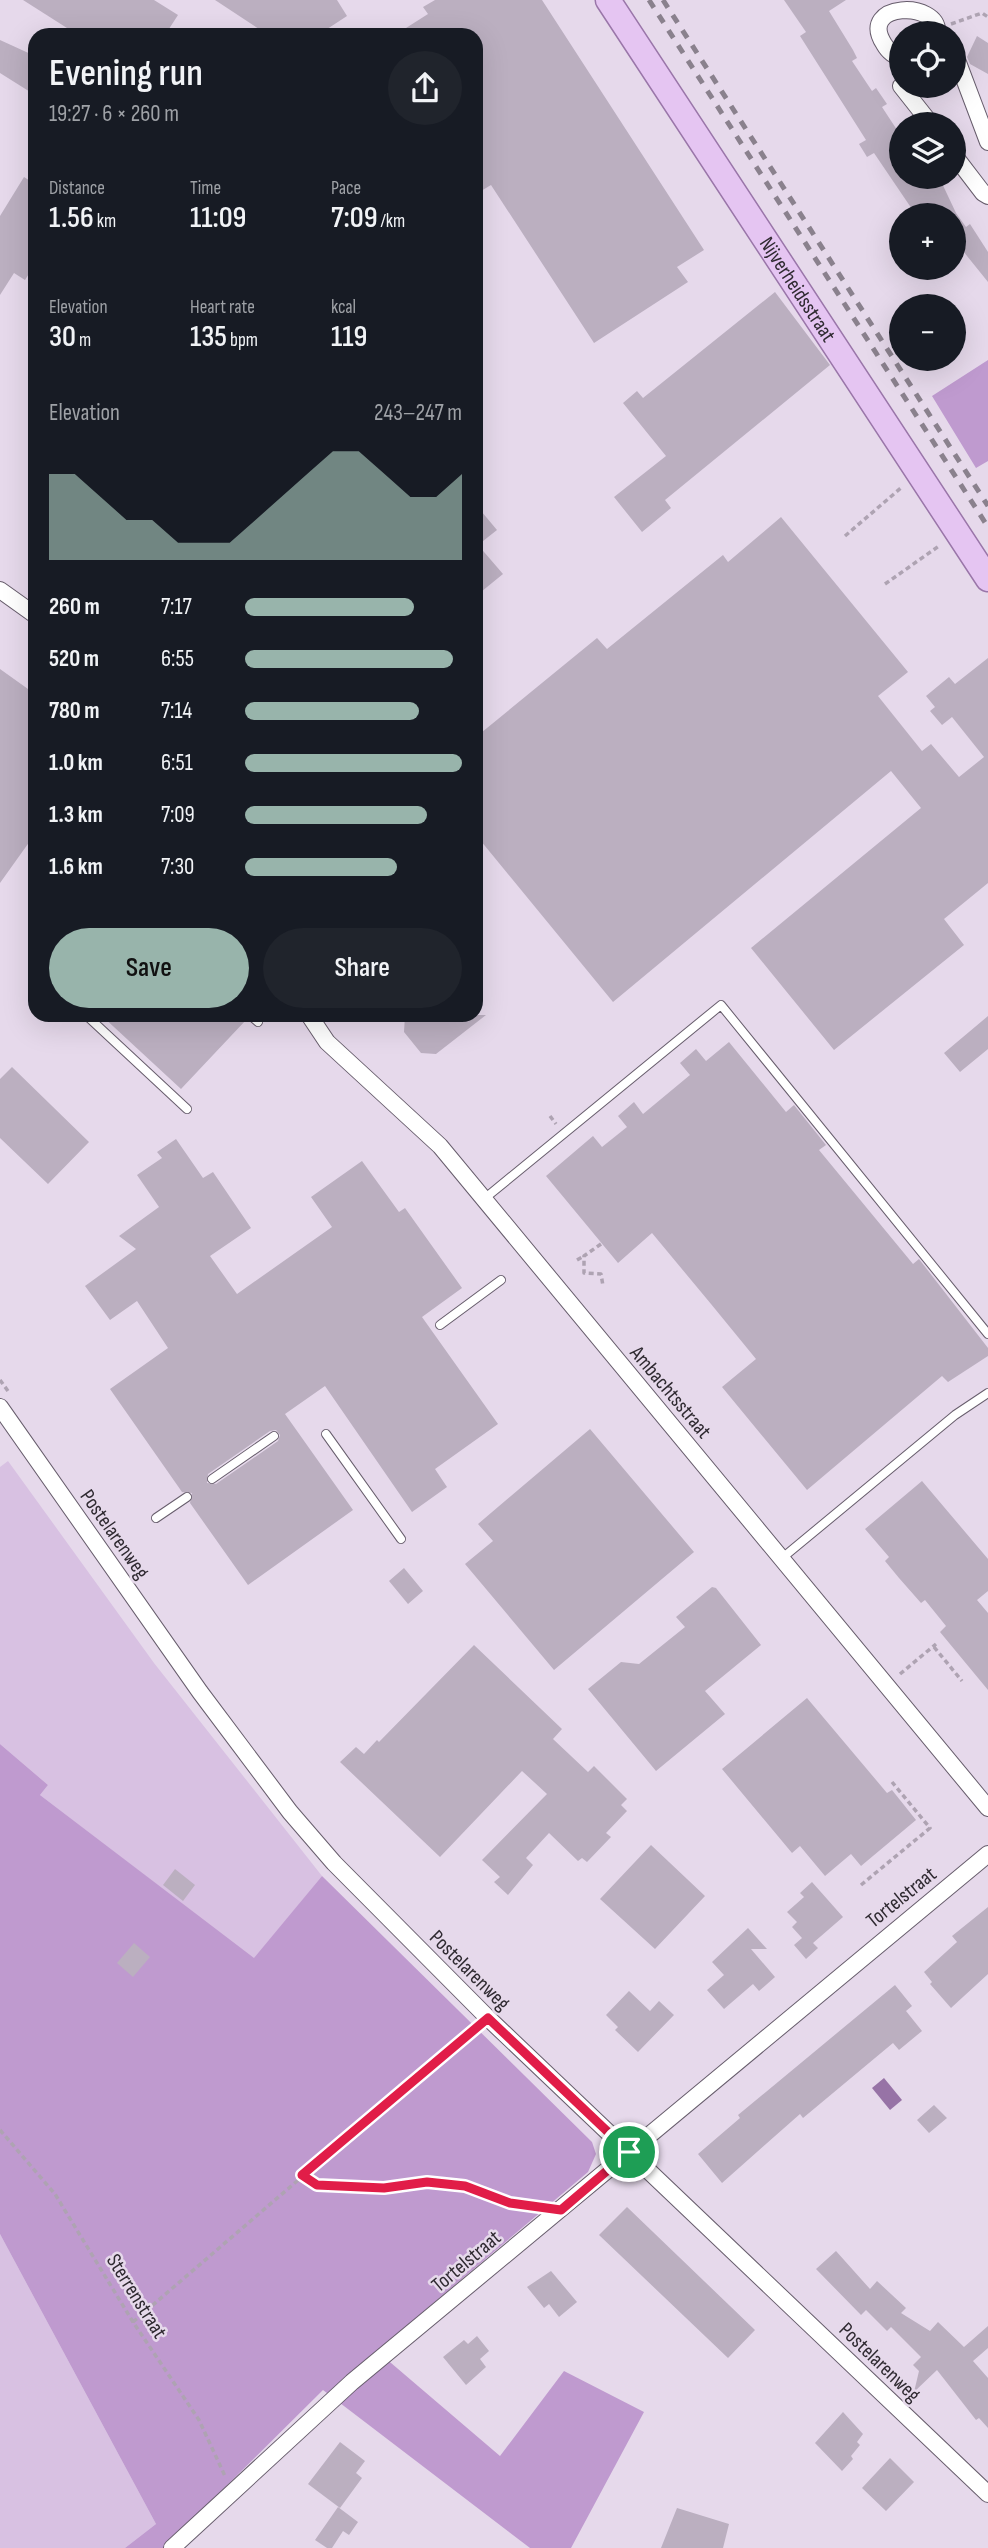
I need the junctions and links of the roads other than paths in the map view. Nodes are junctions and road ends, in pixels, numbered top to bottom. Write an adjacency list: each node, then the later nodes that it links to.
1 (608, 0): 11 (main road, Nijverheidsstraat)
2 (915, 0): 3 (street); 4 (street)
3 (936, 21)
4 (889, 46)
5 (966, 84): 8 (street)
6 (910, 98): 7 (street)
7 (921, 112)
8 (988, 142)
9 (966, 171): 10 (street)
10 (988, 196)
11 (988, 579)
12 (0, 590): 13 (street)
13 (28, 610)
14 (94, 1022): 16 (lane)
15 (314, 1022): 17 (street, Ambachtsstraat)
16 (187, 1109)
17 (484, 1199): 20 (lane); 29 (street, Ambachtsstraat)
18 (501, 1280): 19 (lane)
19 (440, 1325)
20 (988, 1334)
21 (988, 1393): 29 (lane)
22 (0, 1407): 32 (street, Postelarenweg)
23 (326, 1434): 28 (lane)
24 (274, 1436): 25 (lane)
25 (212, 1479)
26 (187, 1497): 27 (lane)
27 (156, 1518)
28 (401, 1539)
29 (781, 1559): 30 (street, Ambachtsstraat)
30 (988, 1808)
31 (988, 1854): 32 (street, Tortelstraat)
32 (629, 2152): 33 (street, Postelarenweg); 34 (street, Tortelstraat)
33 (988, 2494)
34 (172, 2548)

